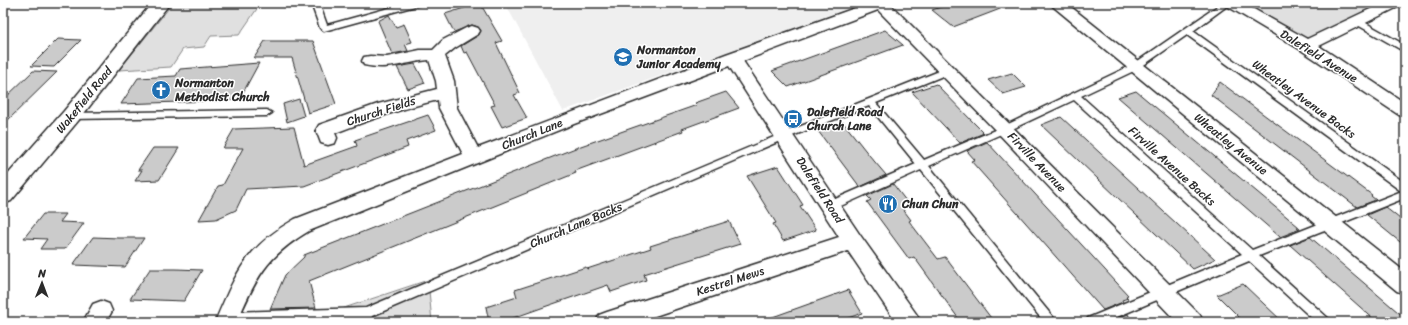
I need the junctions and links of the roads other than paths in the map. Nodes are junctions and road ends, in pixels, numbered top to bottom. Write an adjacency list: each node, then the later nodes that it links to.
1 (162, 3): 24 (street, Wakefield Road)
2 (315, 3): 3 (lane)
3 (416, 3)
4 (882, 3): 15 (street, Church Lane); 18 (street, Firville Avenue)
5 (1057, 3): 17 (street, Wheatley Avenue)
6 (1227, 3): 11 (lane)
7 (1232, 3): 12 (street, Dalefield Avenue)
8 (1395, 3): 9 (street)
9 (1357, 21): 12 (street); 13 (lane)
10 (472, 31): 14 (street)
11 (1188, 31): 17 (lane); 30 (lane, Wheatley Avenue Backs)
12 (1307, 46): 22 (street, Dalefield Avenue)
13 (1405, 49)
14 (438, 55): 16 (street); 19 (street)
15 (732, 58): 26 (street, Dalefield Road); 28 (street, Church Lane)
16 (370, 61)
17 (1135, 67): 20 (lane); 34 (street, Wheatley Avenue)
18 (947, 71): 21 (lane, Church Lane Backs); 25 (street, Firville Avenue)
19 (445, 93): 27 (street, Church Fields); 28 (street)
20 (1076, 97): 25 (lane); 36 (lane, Firville Avenue Backs)
21 (870, 101): 26 (lane, Church Lane Backs); 29 (lane)
22 (1405, 111)
23 (267, 113): 24 (lane)
24 (71, 116): 32 (street, Wakefield Road)
25 (1005, 129): 29 (lane); 38 (street, Firville Avenue)
26 (784, 136): 33 (street, Dalefield Road); 39 (lane, Church Lane Backs)
27 (328, 138)
28 (474, 158): 40 (street, Church Lane)
29 (923, 165): 33 (lane); 43 (lane)
30 (1405, 188)
31 (1405, 194): 34 (lane)
32 (3, 195)
33 (830, 206): 35 (street, Dalefield Road)
34 (1330, 223): 36 (lane); 37 (street, Wheatley Avenue)
35 (853, 241): 41 (street, Kestrel Mews); 42 (street, Dalefield Road)
36 (1251, 255): 38 (lane); 46 (lane, Firville Avenue Backs)
37 (1405, 285)
38 (1163, 291): 44 (lane); 45 (street, Firville Avenue)
39 (366, 318): 40 (lane, Church Lane Backs)
40 (227, 319)
41 (607, 322)
42 (909, 322)
43 (1051, 322)
44 (1092, 322)
45 (1192, 322)
46 (1324, 322)

